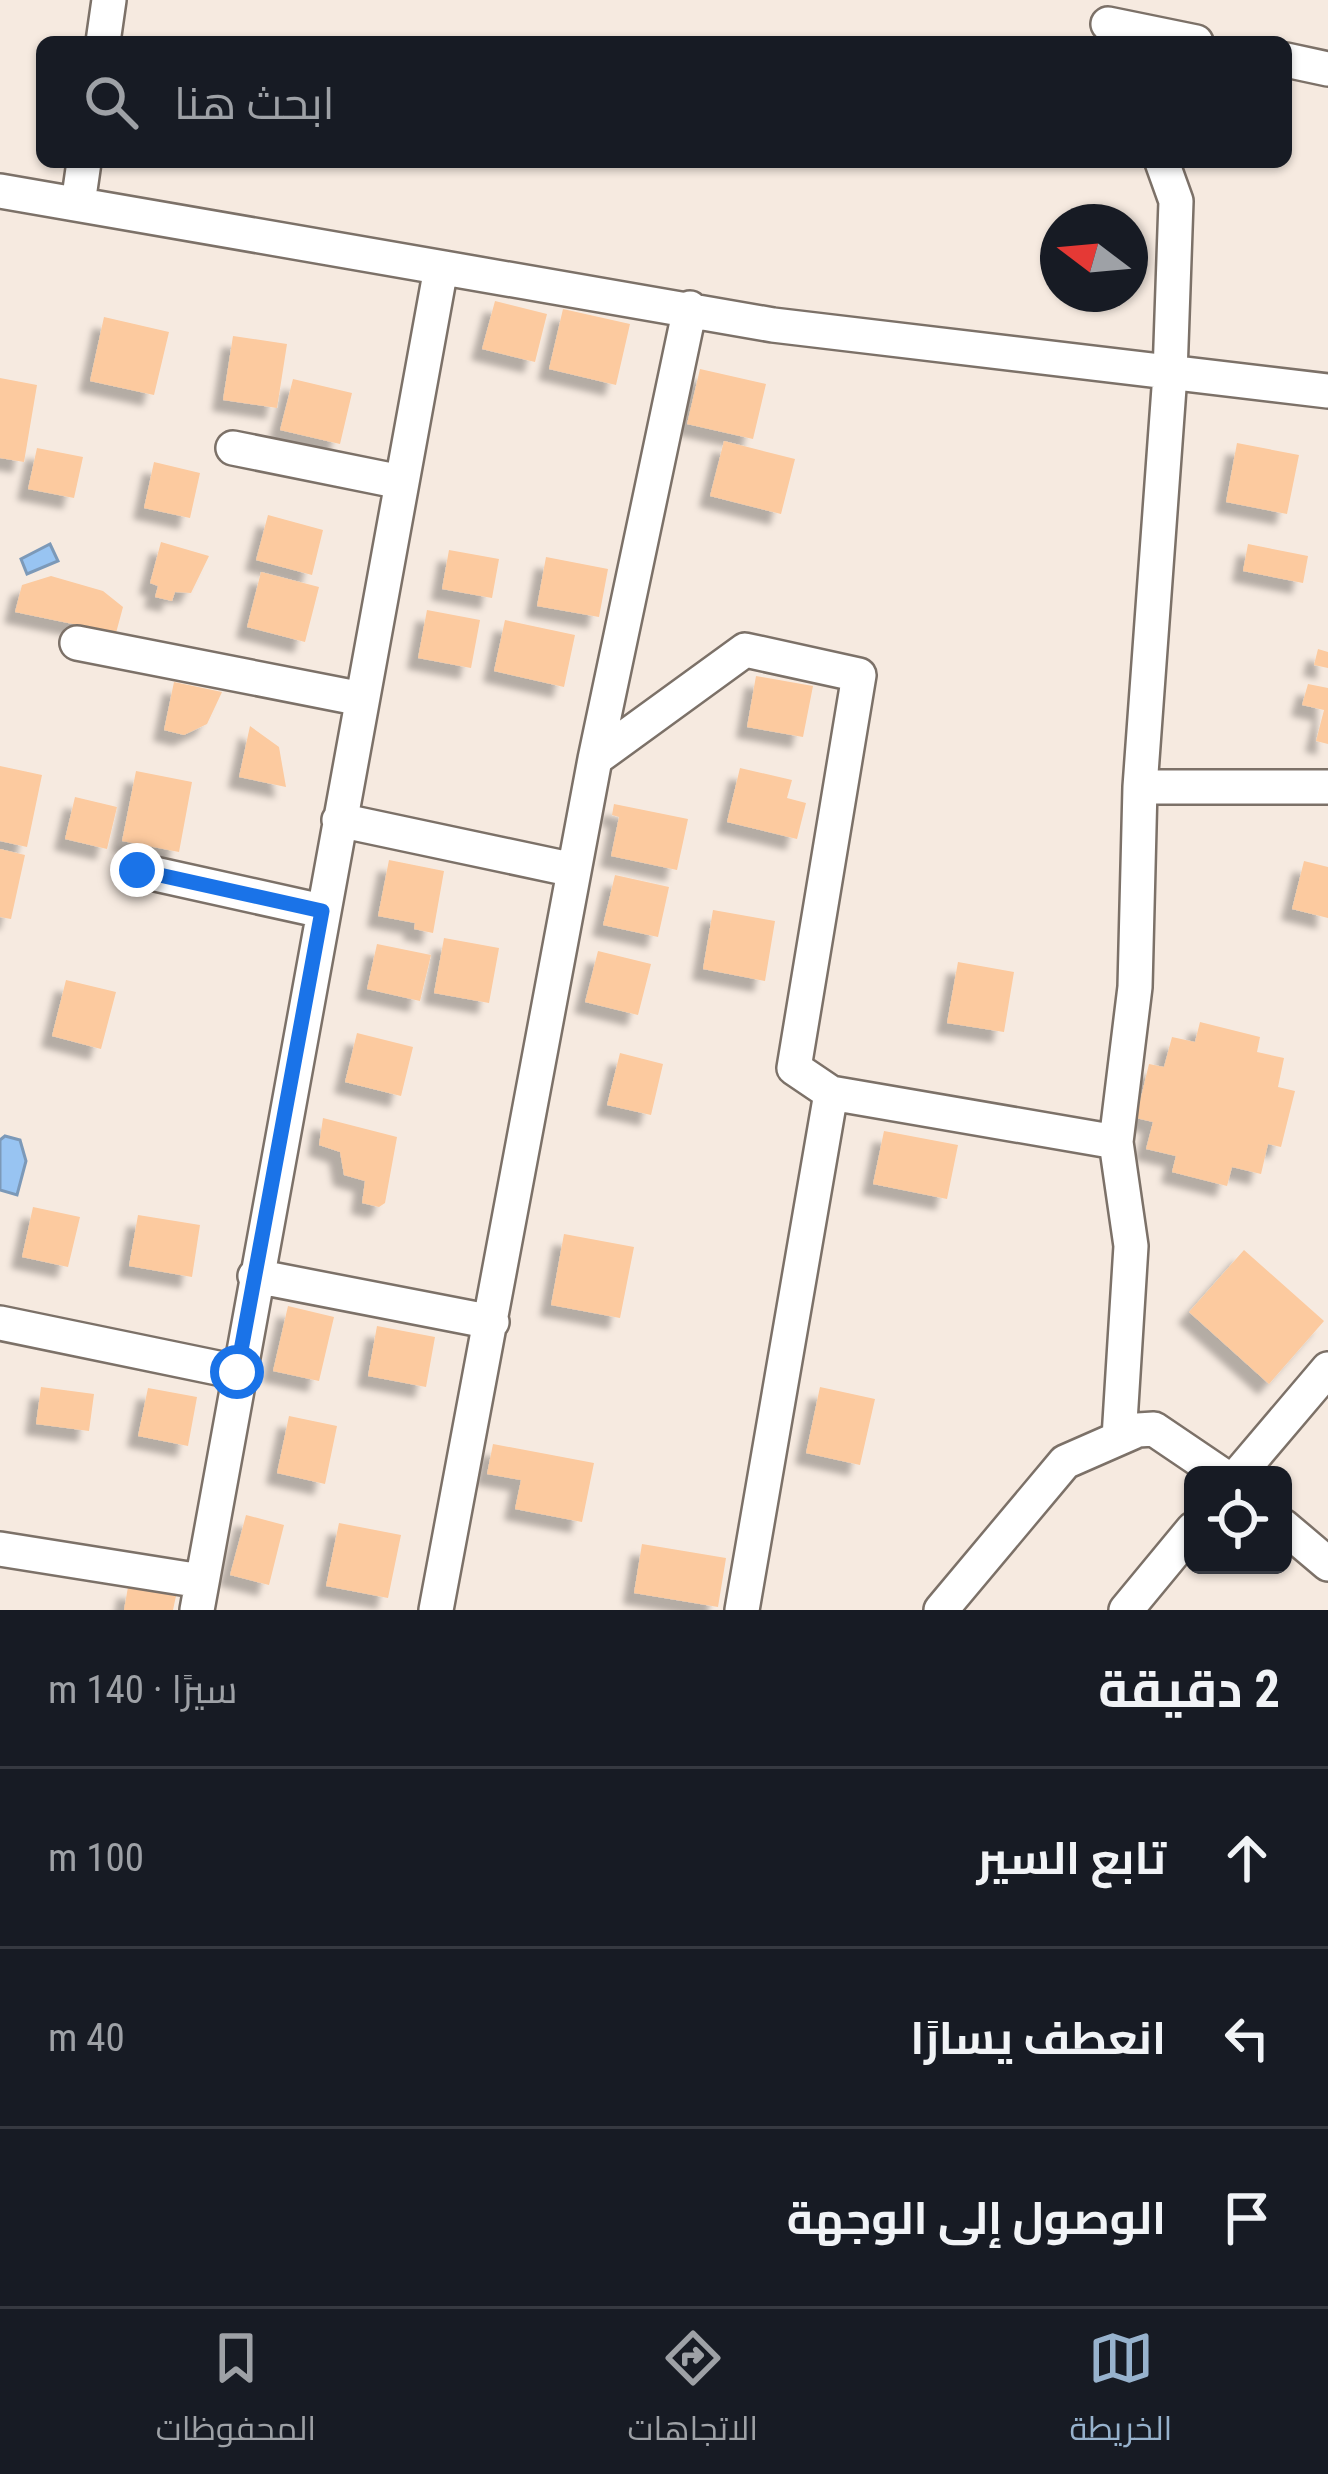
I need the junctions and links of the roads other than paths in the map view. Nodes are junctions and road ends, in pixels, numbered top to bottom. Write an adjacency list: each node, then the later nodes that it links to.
1 (109, 0): 3 (street)
2 (1107, 22): 4 (street)
3 (104, 36)
4 (1169, 36)
5 (1292, 61): 6 (street)
6 (1328, 69)
7 (83, 168): 10 (street)
8 (1164, 168): 13 (street)
9 (0, 190): 10 (street)
10 (78, 204): 11 (street)
11 (441, 268): 12 (street); 16 (street)
12 (690, 308): 13 (street); 19 (street)
13 (1170, 374): 14 (street); 21 (street)
14 (1328, 391)
15 (233, 448): 16 (street)
16 (401, 482): 18 (street)
17 (77, 643): 18 (street)
18 (362, 699): 22 (street)
19 (595, 759): 24 (street); 26 (street)
20 (1328, 787): 21 (street)
21 (1139, 788): 27 (street)
22 (339, 820): 24 (street); 25 (street)
23 (137, 870): 25 (street)
24 (574, 870): 29 (street)
25 (322, 911): 28 (street)
26 (831, 1093): 27 (street); 42 (street)
27 (1116, 1142): 33 (street)
28 (255, 1276): 29 (street); 32 (street)
29 (492, 1322): 41 (street)
30 (0, 1323): 32 (street)
31 (1328, 1369): 35 (street)
32 (237, 1372): 40 (street)
33 (1119, 1438): 34 (street); 43 (street)
34 (1208, 1466)
35 (1246, 1466)
36 (1292, 1534): 39 (street)
37 (1184, 1540): 44 (street)
38 (0, 1549): 40 (street)
39 (1328, 1564)
40 (199, 1596)
41 (436, 1610)
42 (742, 1610)
43 (941, 1610)
44 (1126, 1610)

